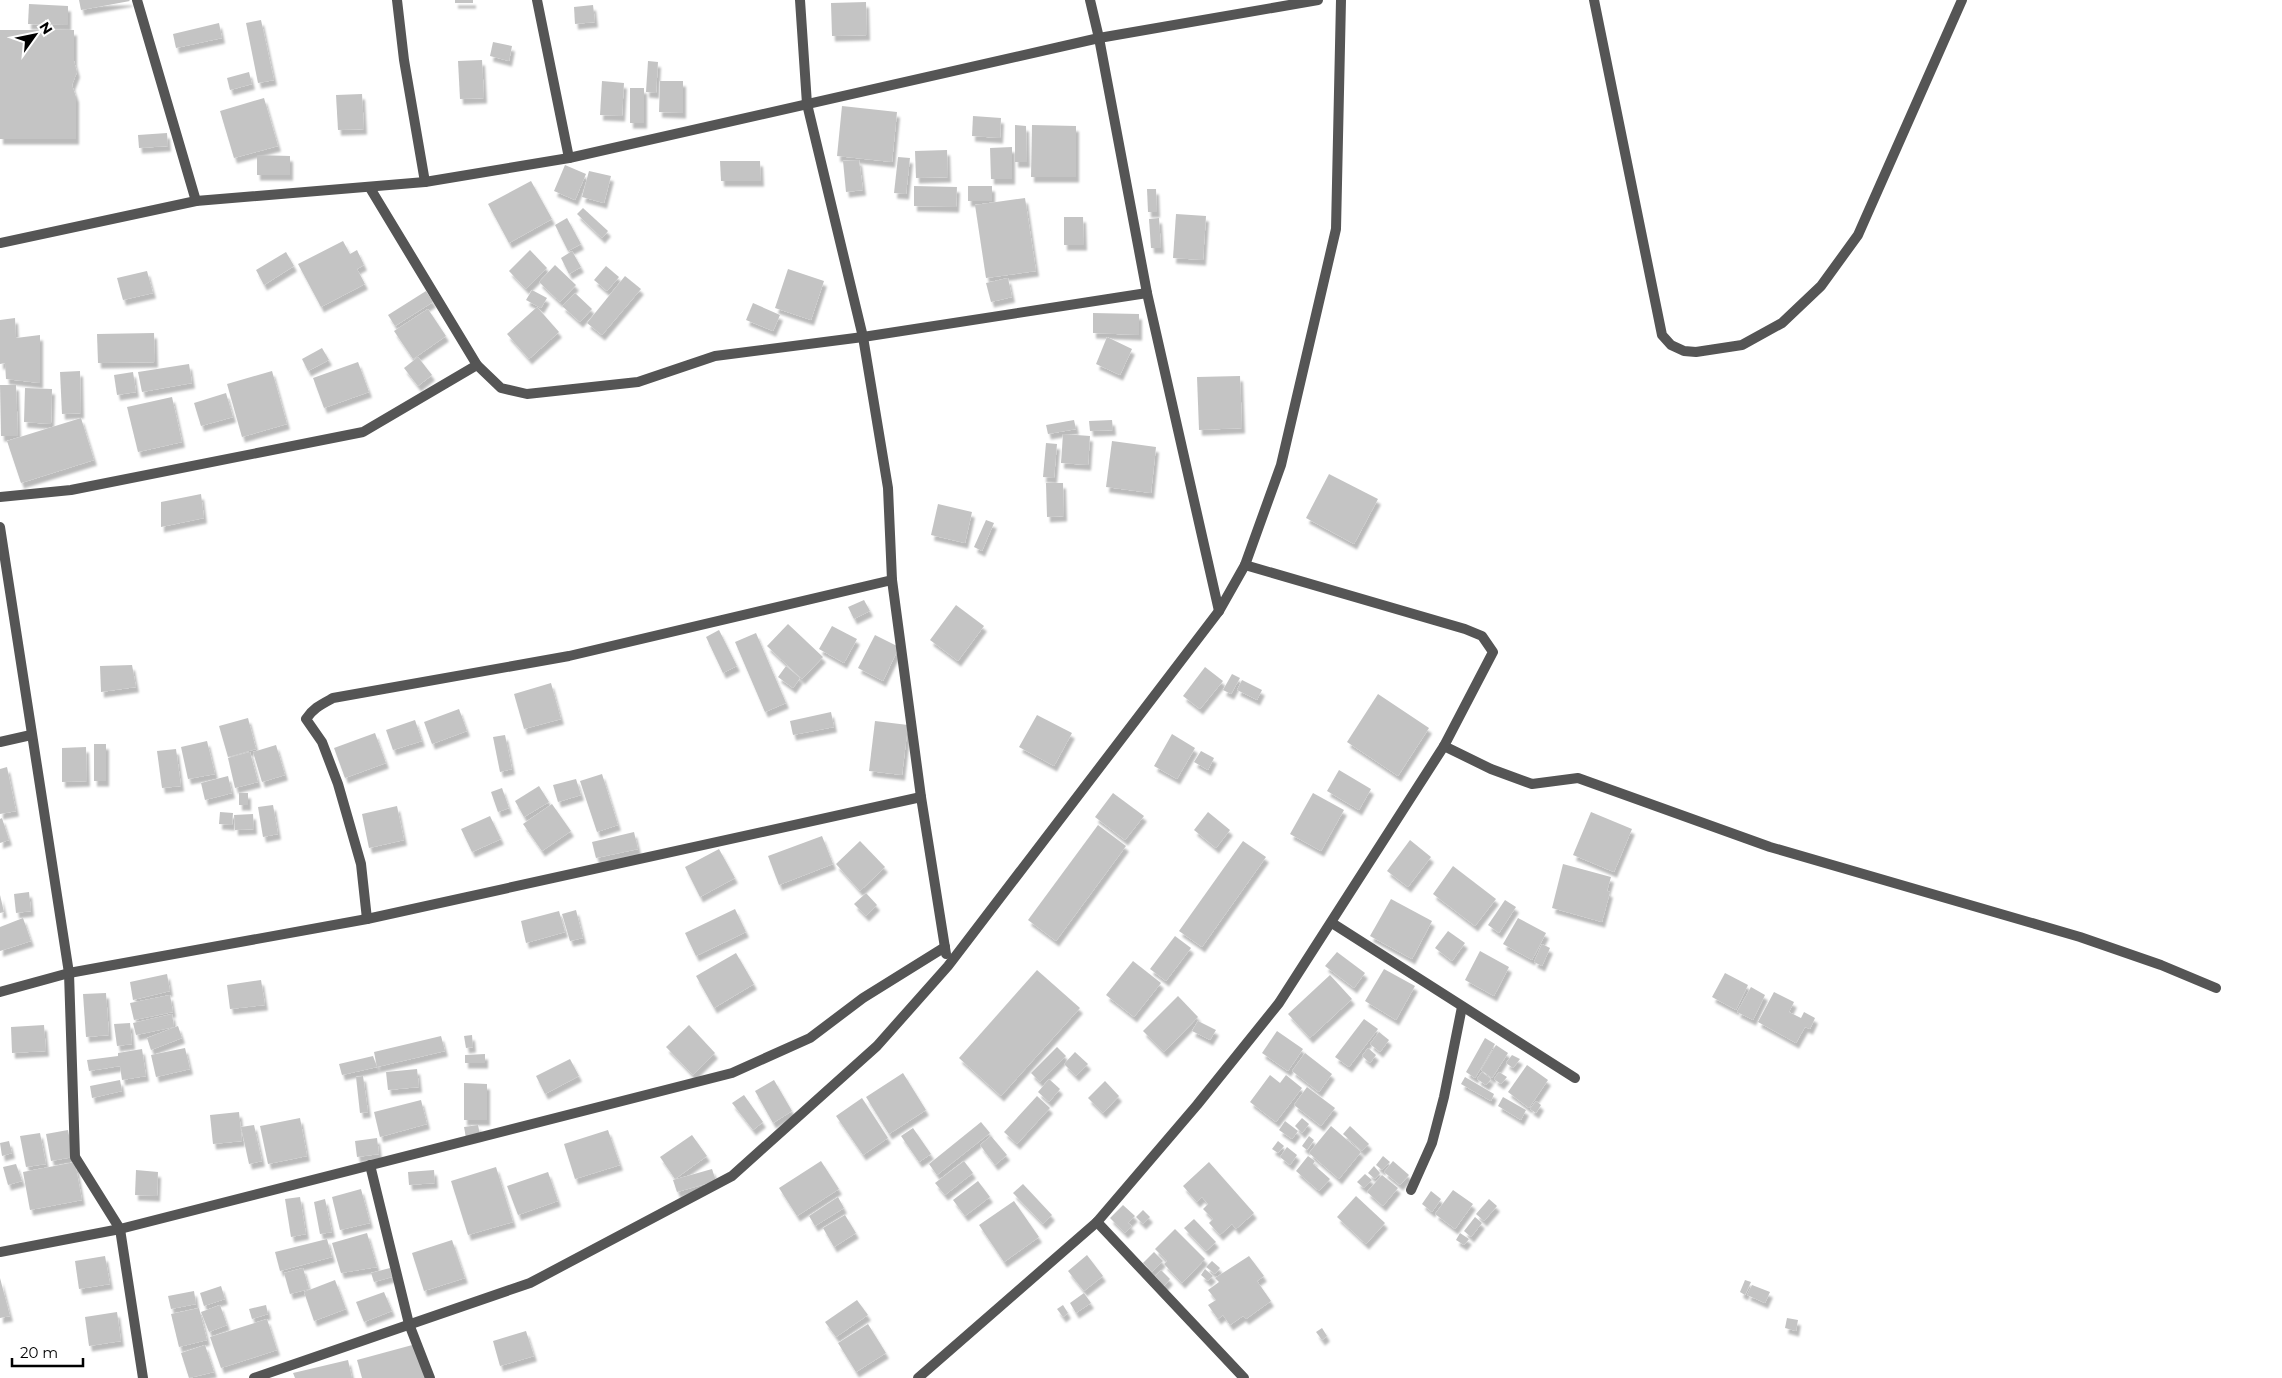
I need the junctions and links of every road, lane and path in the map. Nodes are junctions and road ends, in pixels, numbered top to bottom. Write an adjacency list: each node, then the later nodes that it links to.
1 (137, 0): 15 (street)
2 (397, 0): 13 (street)
3 (537, 0): 12 (street)
4 (800, 0): 11 (street)
5 (1090, 0): 10 (street)
6 (1318, 0): 10 (street)
7 (1341, 0): 22 (street)
8 (1594, 0): 9 (street)
9 (1962, 0)
10 (1099, 38): 11 (street); 17 (street)
11 (807, 104): 12 (street); 18 (street)
12 (569, 158): 13 (street)
13 (425, 182): 14 (street)
14 (370, 188): 15 (street); 19 (street)
15 (196, 200): 16 (street)
16 (0, 242)
17 (1147, 294): 18 (street); 24 (street)
18 (863, 337): 19 (street); 23 (street)
19 (477, 364): 20 (street)
20 (0, 497)
21 (0, 527): 25 (street)
22 (1245, 565): 24 (street); 27 (street)
23 (892, 580): 28 (street); 29 (street)
24 (1219, 611): 32 (street)
25 (31, 735): 26 (street); 33 (street)
26 (0, 742)
27 (1444, 746): 30 (street); 34 (street)
28 (921, 796): 29 (street); 31 (street)
29 (367, 919): 33 (street)
30 (1332, 923): 36 (street); 40 (street)
31 (945, 947): 32 (street); 38 (street)
32 (948, 966): 43 (street)
33 (69, 973): 35 (street); 41 (street)
34 (2216, 988)
35 (0, 992)
36 (1462, 1007): 37 (street); 39 (street)
37 (1575, 1078)
38 (370, 1165): 41 (street); 43 (street)
39 (1411, 1190)
40 (1097, 1222): 47 (street); 48 (street)
41 (120, 1229): 42 (street); 44 (street)
42 (0, 1252)
43 (410, 1324): 45 (street); 46 (street)
44 (143, 1378)
45 (254, 1378)
46 (430, 1378)
47 (918, 1378)
48 (1244, 1378)

